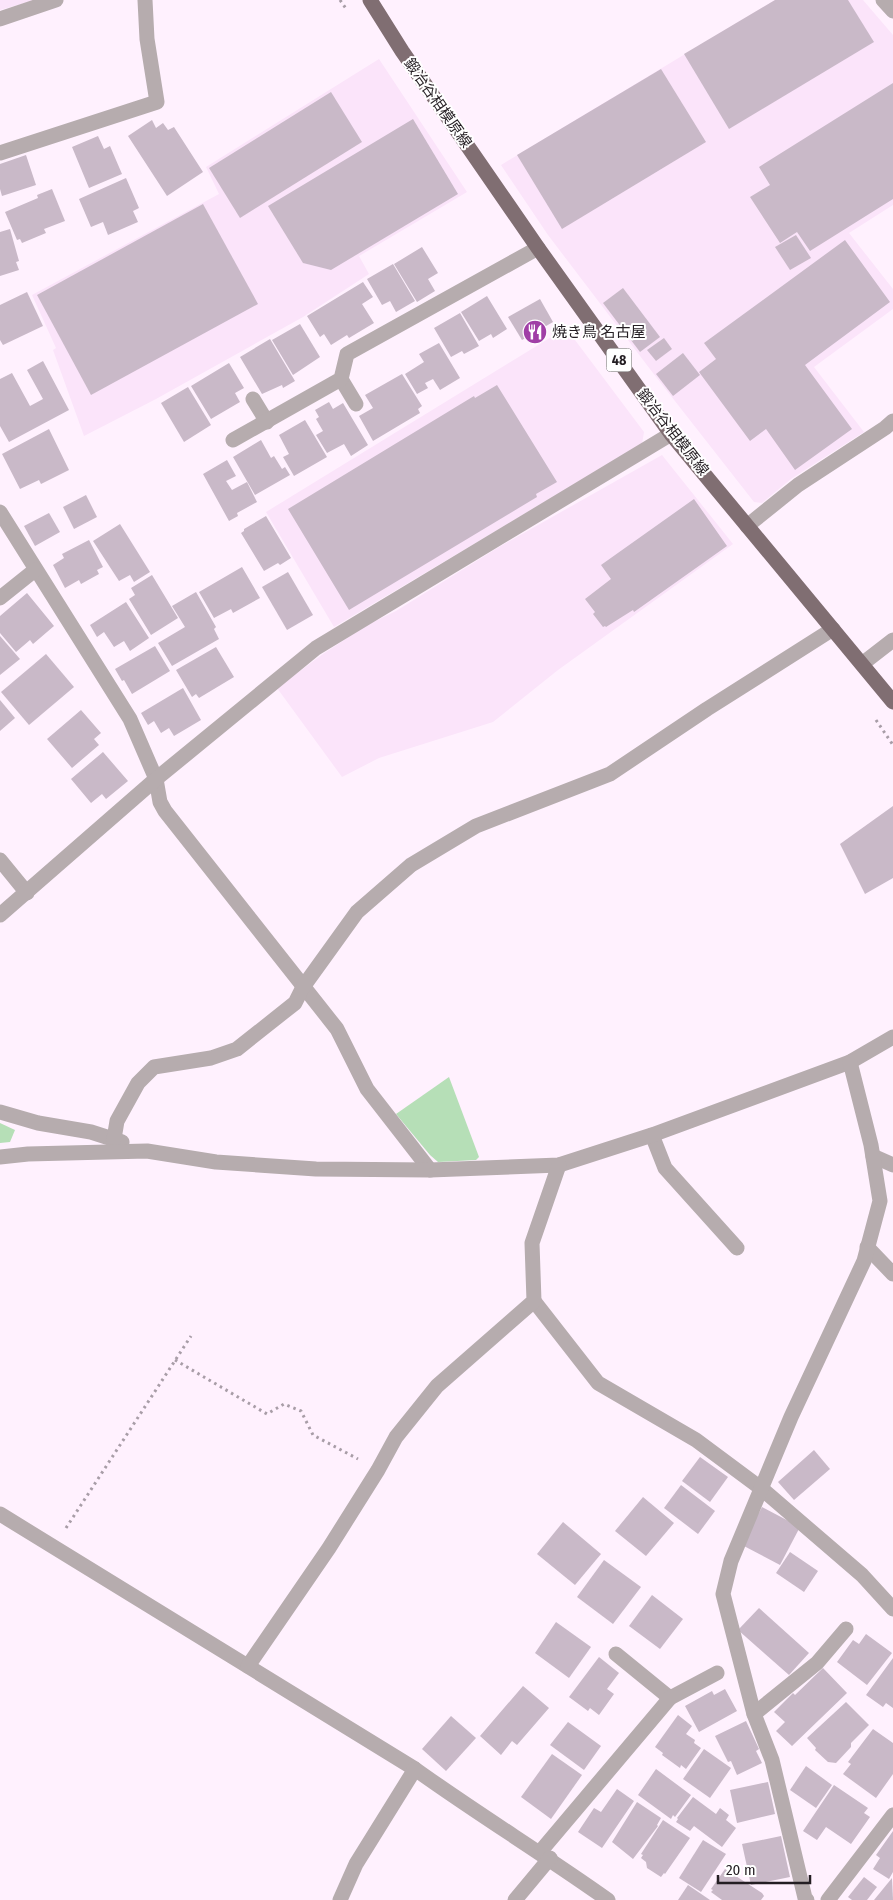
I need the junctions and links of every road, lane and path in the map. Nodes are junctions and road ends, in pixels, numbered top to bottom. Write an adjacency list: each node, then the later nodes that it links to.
1 (56, 0): 6 (street)
2 (145, 0): 7 (street)
3 (370, 0): 8 (main road, 鍛冶谷相模原線 / 48)
4 (883, 0): 5 (street)
5 (893, 11)
6 (0, 19)
7 (0, 153)
8 (538, 248): 9 (street); 14 (main road, 鍛冶谷相模原線 / 48)
9 (341, 379): 11 (street); 13 (street)
10 (253, 399): 13 (street)
11 (356, 404)
12 (893, 421): 17 (street)
13 (267, 422): 15 (street)
14 (671, 434): 17 (main road, 鍛冶谷相模原線 / 48); 24 (street)
15 (233, 440)
16 (0, 512): 18 (street)
17 (747, 526): 20 (main road, 鍛冶谷相模原線 / 48)
18 (35, 570): 19 (street); 24 (street)
19 (0, 598)
20 (833, 629): 22 (main road, 鍛冶谷相模原線 / 48); 28 (street)
21 (893, 640): 22 (street)
22 (862, 664): 23 (main road, 鍛冶谷相模原線 / 48)
23 (893, 702)
24 (156, 780): 26 (street); 28 (street)
25 (0, 860): 26 (street)
26 (27, 893): 27 (street)
27 (0, 915)
28 (303, 987): 33 (street); 39 (street)
29 (893, 1037): 30 (street)
30 (850, 1062): 32 (street); 35 (street)
31 (0, 1112): 33 (street)
32 (652, 1134): 37 (street); 41 (street)
33 (114, 1139): 34 (street)
34 (147, 1151): 36 (street); 39 (street)
35 (873, 1156): 38 (street); 40 (street)
36 (0, 1157)
37 (559, 1165): 39 (street); 43 (street)
38 (893, 1165)
39 (430, 1170)
40 (867, 1247): 42 (street); 47 (street)
41 (737, 1248)
42 (893, 1274)
43 (534, 1301): 46 (street); 47 (street)
44 (190, 1336): 45 (path)
45 (176, 1360): 46 (path); 49 (path)
46 (378, 1470): 53 (street)
47 (762, 1489): 50 (street); 56 (street)
48 (0, 1514): 49 (street)
49 (53, 1548): 53 (street)
50 (893, 1609)
51 (846, 1629): 56 (street)
52 (616, 1654): 55 (street)
53 (248, 1666): 57 (street)
54 (717, 1673): 55 (street)
55 (670, 1698): 59 (street)
56 (754, 1714): 60 (street)
57 (415, 1770): 59 (street); 61 (street)
58 (893, 1814): 64 (street)
59 (545, 1855): 62 (street); 63 (street)
60 (806, 1899)
61 (340, 1900)
62 (515, 1900)
63 (608, 1900)
64 (828, 1900)

